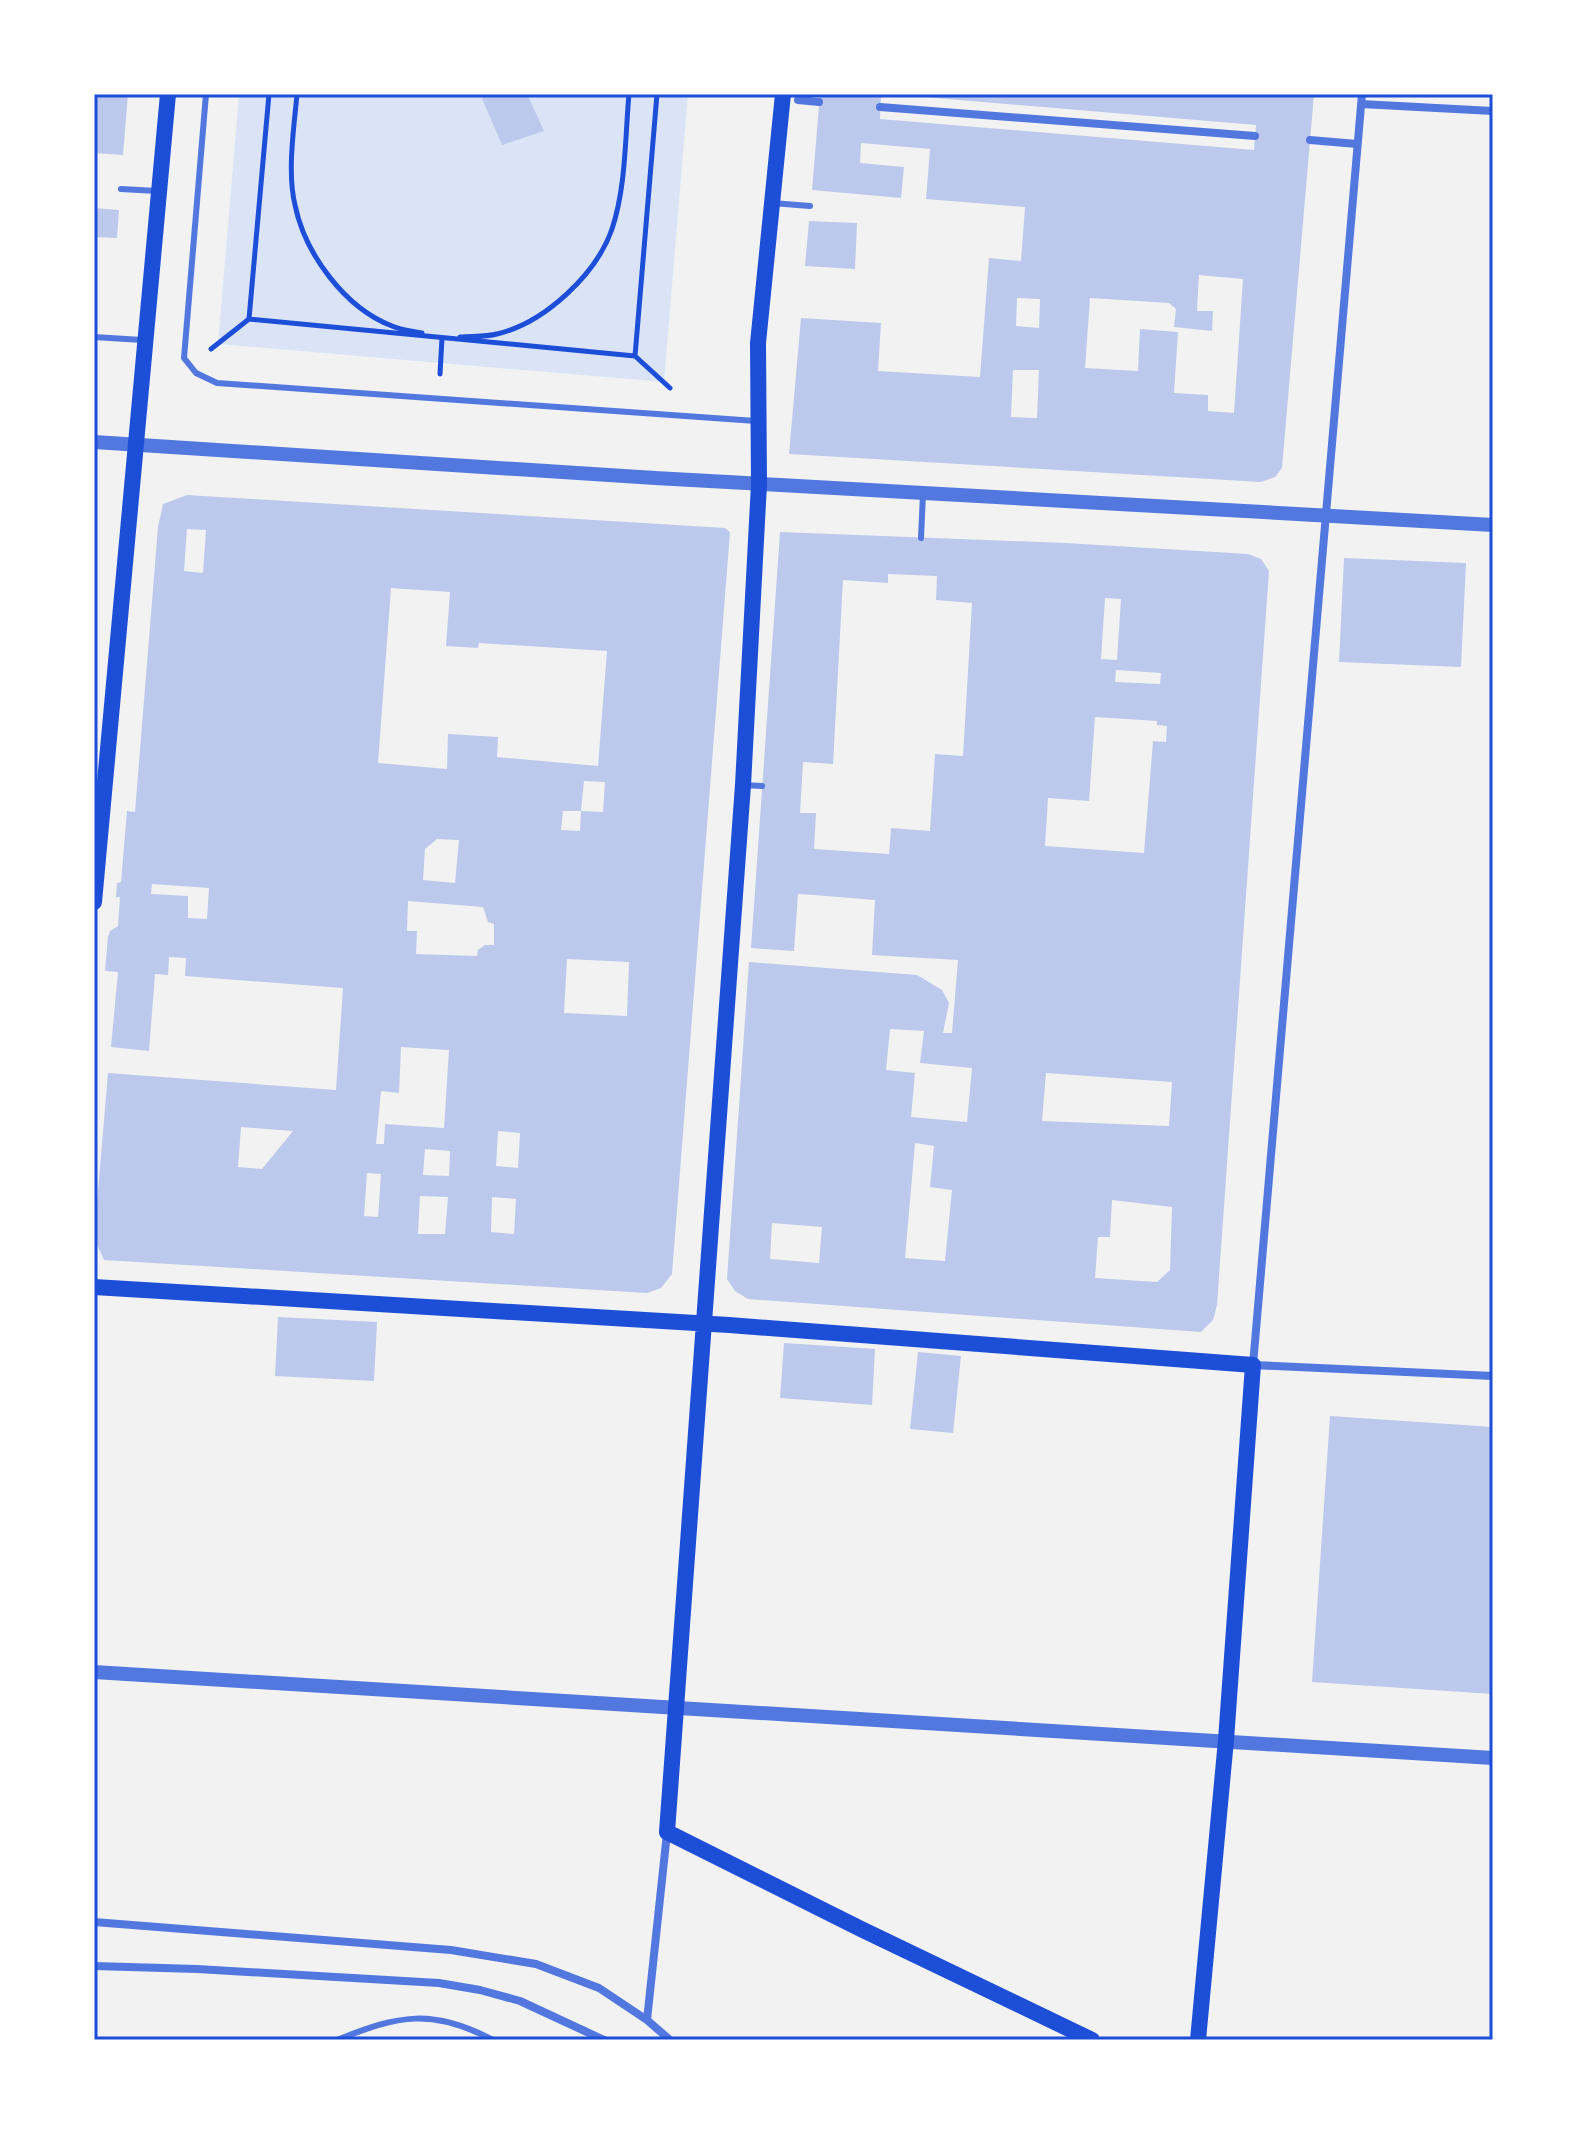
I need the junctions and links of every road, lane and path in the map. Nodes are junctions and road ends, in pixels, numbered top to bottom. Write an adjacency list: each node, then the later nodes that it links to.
1 (168, 94): 16 (main road)
2 (206, 94): 27 (lane)
3 (269, 94): 19 (path)
4 (297, 94): 21 (path)
5 (629, 94): 21 (path)
6 (657, 94): 24 (path)
7 (791, 97): 9 (street); 17 (main road)
8 (1361, 99): 11 (street); 14 (street)
9 (819, 102)
10 (880, 107): 12 (street)
11 (1493, 111)
12 (1255, 136)
13 (1310, 140): 14 (street)
14 (1357, 144): 32 (street)
15 (121, 189): 16 (lane)
16 (159, 191): 22 (main road)
17 (772, 203): 18 (lane); 27 (main road)
18 (810, 206)
19 (249, 319): 21 (path); 23 (path)
20 (94, 337): 22 (lane)
21 (442, 338): 24 (path); 25 (path)
22 (146, 341): 29 (main road)
23 (211, 349)
24 (635, 356): 26 (path)
25 (440, 374)
26 (670, 388)
27 (759, 421): 30 (main road)
28 (94, 442): 29 (street)
29 (138, 445): 30 (street); 37 (main road)
30 (759, 484): 31 (street); 35 (main road)
31 (923, 493): 32 (street); 34 (lane)
32 (1326, 515): 33 (street); 40 (street)
33 (1493, 525)
34 (921, 538)
35 (743, 785): 36 (lane); 39 (main road)
36 (762, 786)
37 (94, 902)
38 (94, 1287): 39 (main road)
39 (704, 1323): 40 (main road); 43 (main road)
40 (1253, 1365): 41 (street); 44 (main road)
41 (1493, 1376)
42 (94, 1672): 43 (street)
43 (676, 1707): 44 (street); 46 (main road)
44 (1226, 1740): 45 (street); 55 (main road)
45 (1493, 1758)
46 (667, 1832): 49 (street); 54 (main road)
47 (94, 1922): 49 (street)
48 (94, 1966): 52 (street)
49 (647, 2020): 53 (street)
50 (337, 2040): 51 (lane)
51 (493, 2040)
52 (604, 2040)
53 (670, 2040)
54 (1092, 2040)
55 (1198, 2040)

